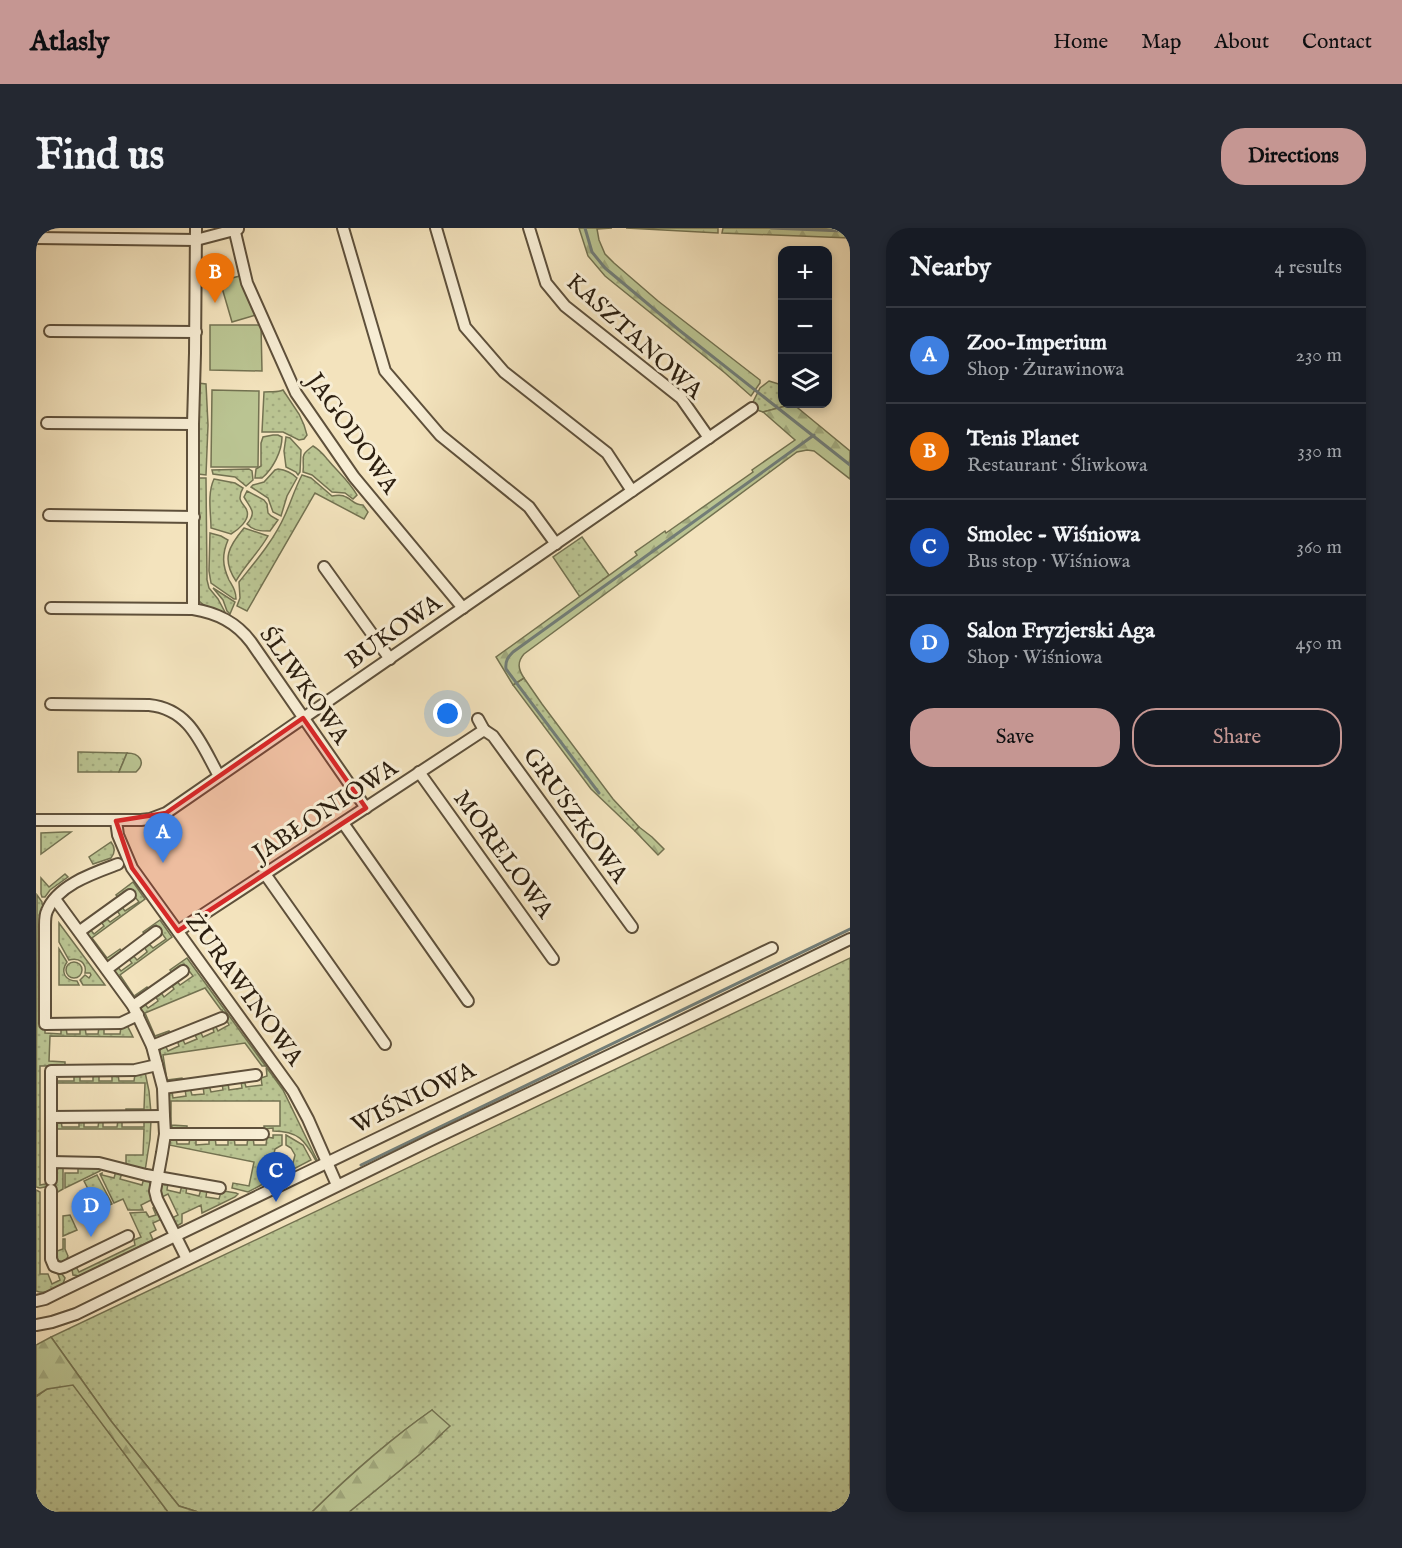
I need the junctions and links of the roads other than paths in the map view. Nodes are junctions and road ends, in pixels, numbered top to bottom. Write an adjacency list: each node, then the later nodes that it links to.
1 (196, 228): 7 (street)
2 (343, 228): 17 (street)
3 (436, 228): 14 (street)
4 (529, 228): 13 (street, KASZTANOWA)
5 (236, 229): 7 (street); 20 (street, JAGODOWA)
6 (36, 238): 7 (street)
7 (196, 240): 9 (street)
8 (50, 331): 9 (street)
9 (196, 332): 12 (street)
10 (752, 408): 13 (street, BUKOWA)
11 (48, 423): 12 (street)
12 (193, 424): 16 (street)
13 (709, 438): 14 (street, BUKOWA)
14 (632, 491): 17 (street, BUKOWA)
15 (49, 515): 16 (street)
16 (194, 517): 21 (street)
17 (556, 544): 20 (street, BUKOWA)
18 (324, 567): 22 (street)
19 (51, 608): 21 (street, ŚLIWKOWA)
20 (463, 608): 22 (street, BUKOWA)
21 (193, 609): 24 (street, ŚLIWKOWA)
22 (390, 659): 24 (street, BUKOWA)
23 (51, 704): 28 (street)
24 (303, 718): 28 (street, BUKOWA); 29 (street, ŚLIWKOWA)
25 (478, 719): 26 (street)
26 (484, 730): 27 (street, JABŁONIOWA); 37 (street, GRUSZKOWA)
27 (420, 772): 29 (street, JABŁONIOWA); 43 (street, MORELOWA)
28 (219, 776): 31 (street, BUKOWA)
29 (366, 808): 32 (street, JABŁONIOWA)
30 (36, 820): 31 (street, BUKOWA)
31 (116, 821): 39 (street, ŻURAWINOWA)
32 (343, 823): 34 (street, JABŁONIOWA); 46 (street)
33 (118, 864): 36 (street)
34 (265, 874): 39 (street, JABŁONIOWA); 49 (street)
35 (130, 895): 38 (street)
36 (55, 898): 38 (street); 47 (street)
37 (632, 927)
38 (80, 931): 44 (street)
39 (178, 931): 59 (street, ŻURAWINOWA)
40 (156, 932): 44 (street)
41 (850, 939): 61 (street)
42 (772, 948): 59 (street, WIŚNIOWA)
43 (553, 959)
44 (107, 969): 47 (street)
45 (183, 970): 47 (street)
46 (468, 1001)
47 (136, 1011): 50 (street)
48 (222, 1018): 50 (street)
49 (386, 1044)
50 (152, 1046): 51 (street)
51 (157, 1065): 53 (street); 55 (street)
52 (256, 1075): 53 (street)
53 (163, 1088): 54 (street)
54 (164, 1116): 55 (street); 56 (street)
55 (51, 1117): 58 (street)
56 (165, 1134): 57 (street); 60 (street)
57 (263, 1134)
58 (51, 1162): 60 (street); 66 (street)
59 (327, 1163): 61 (street, ŻURAWINOWA); 64 (street, WIŚNIOWA)
60 (158, 1177): 62 (street); 64 (street)
61 (337, 1185): 65 (street)
62 (220, 1188)
63 (128, 1236): 66 (street)
64 (175, 1236): 65 (street); 67 (street, WIŚNIOWA)
65 (187, 1259): 69 (street)
66 (64, 1266): 67 (street)
67 (68, 1287): 68 (street, WIŚNIOWA)
68 (36, 1301)
69 (36, 1325)

